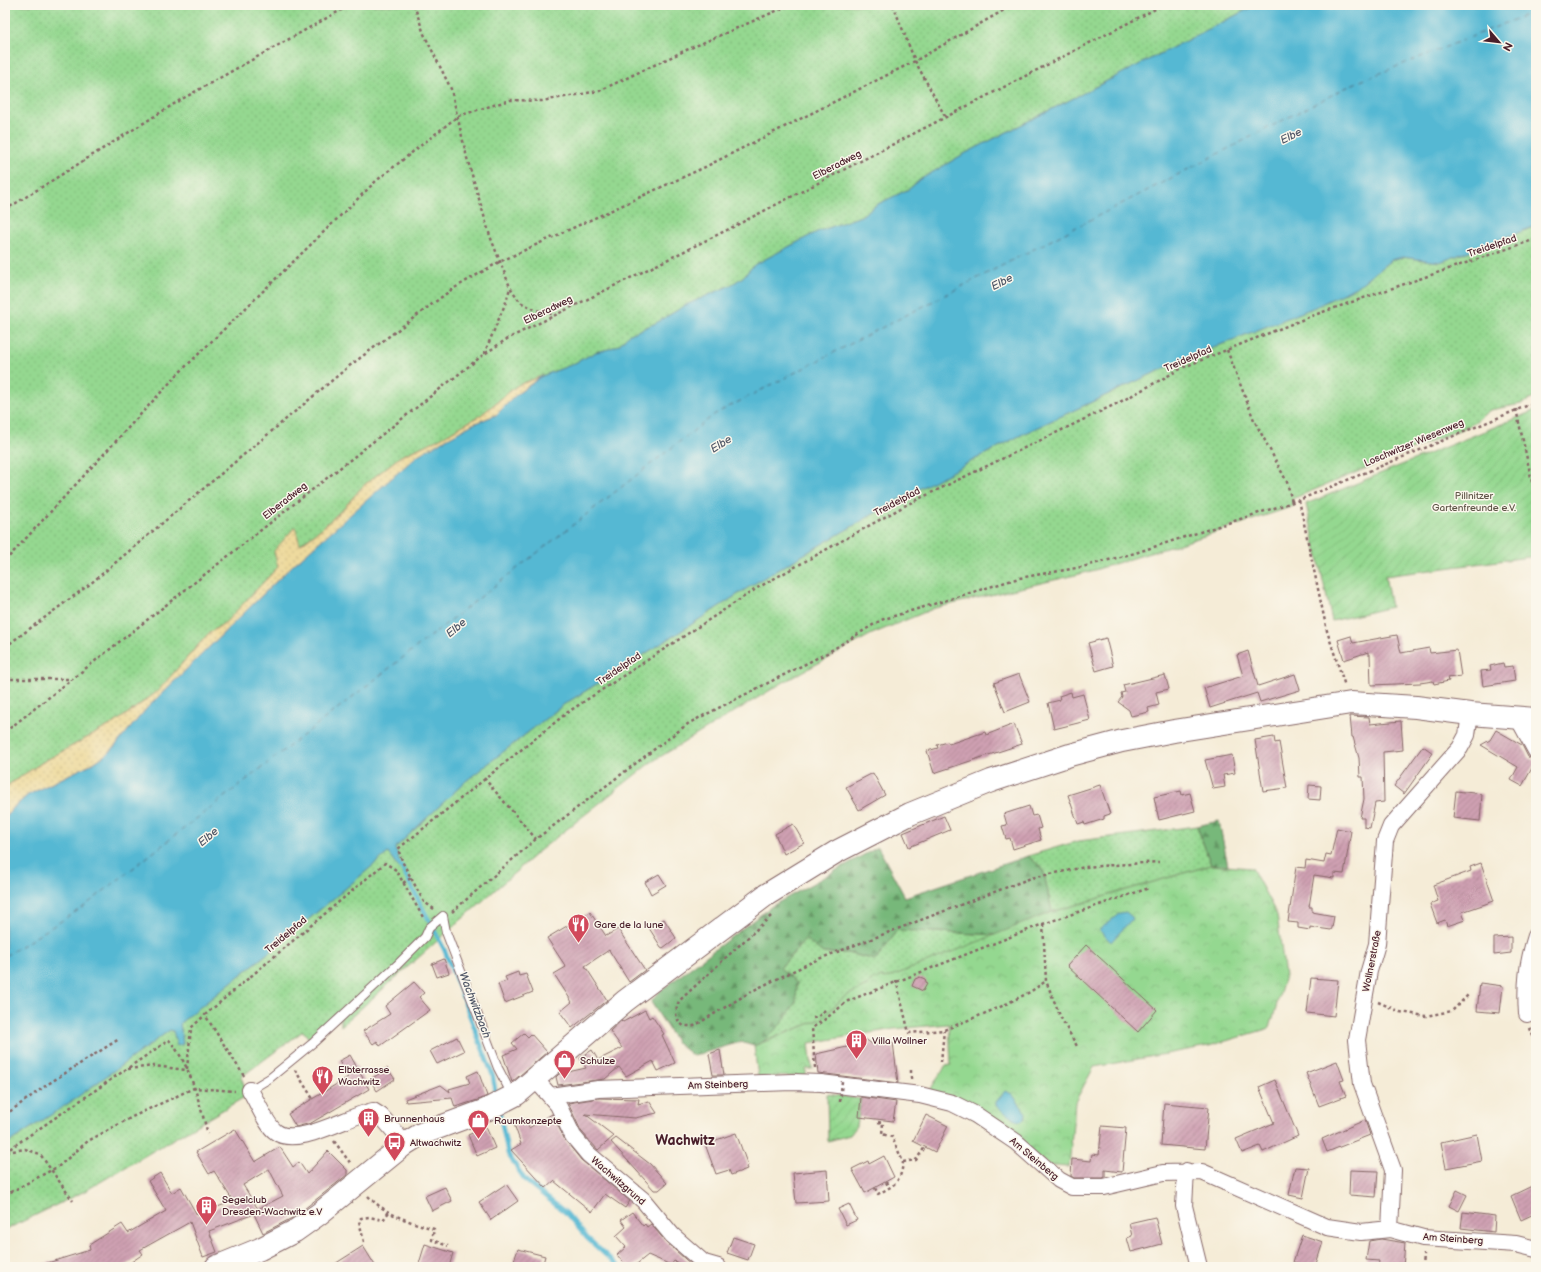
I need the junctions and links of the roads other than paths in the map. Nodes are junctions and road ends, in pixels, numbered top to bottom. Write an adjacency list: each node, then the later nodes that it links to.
1 (1470, 714): 2 (main road); 6 (main road); 12 (street, Wollnerstraße)
2 (1527, 719): 3 (street)
3 (1536, 751)
4 (1536, 936): 5 (street)
5 (1527, 1014)
6 (535, 1079): 8 (street, Wachwitzgrund); 9 (main road)
7 (250, 1090): 9 (lane); 10 (street)
8 (551, 1096): 11 (street, Am Steinberg); 14 (street, Wachwitzgrund)
9 (510, 1098): 10 (main road)
10 (405, 1144): 15 (main road)
11 (1186, 1171): 12 (street, Am Steinberg); 16 (street)
12 (1390, 1230): 13 (street, Am Steinberg)
13 (1536, 1248)
14 (708, 1266)
15 (216, 1267)
16 (1199, 1267)

